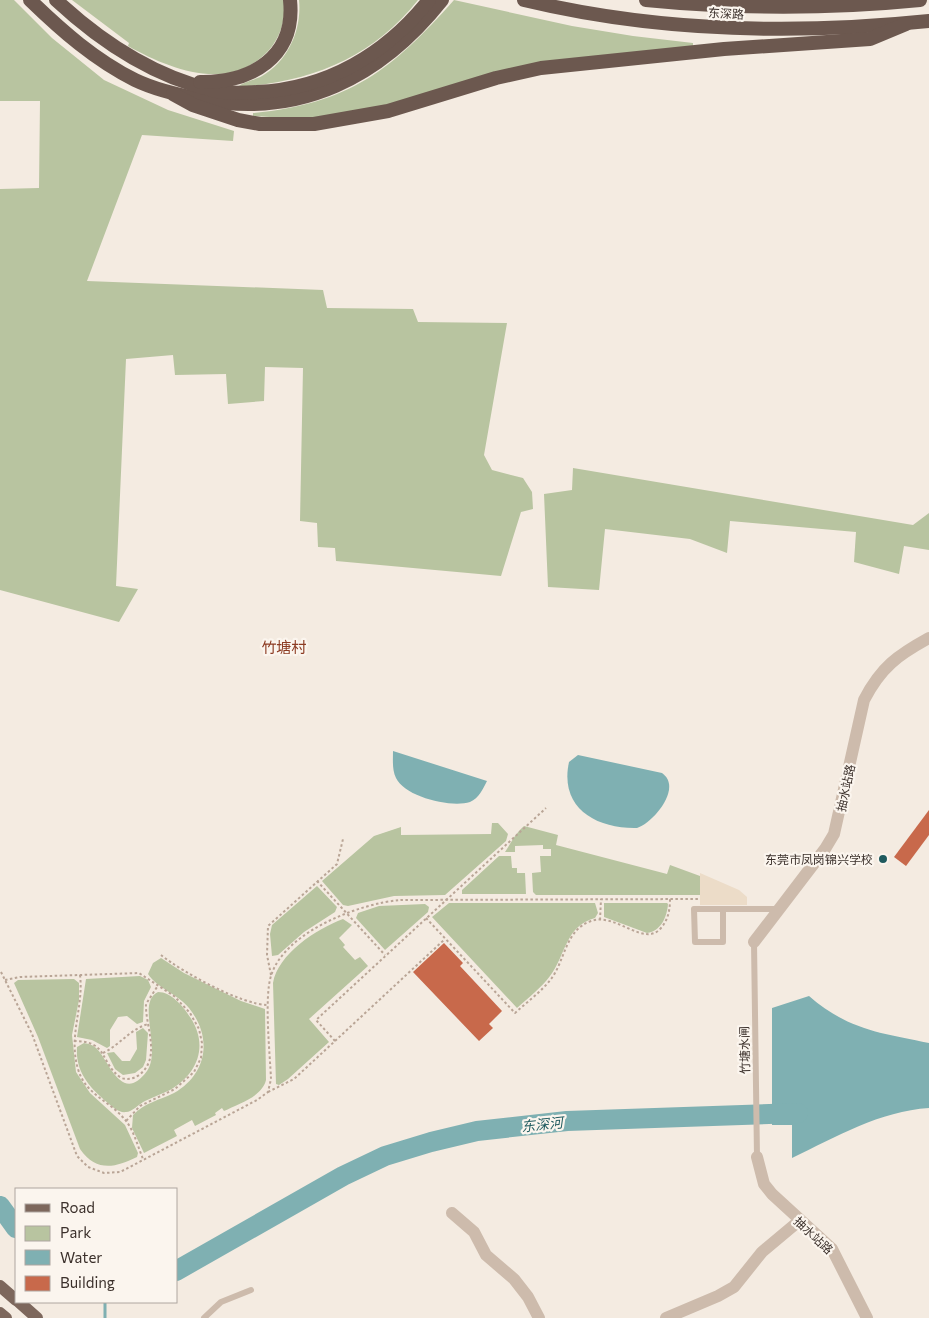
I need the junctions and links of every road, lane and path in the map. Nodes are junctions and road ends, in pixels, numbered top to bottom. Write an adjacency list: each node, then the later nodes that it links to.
1 (30, 0): 13 (highway)
2 (56, 0): 12 (highway)
3 (290, 0): 12 (highway)
4 (428, 0): 10 (highway)
5 (442, 0): 10 (highway)
6 (524, 0): 11 (highway, 东深路)
7 (646, 0): 8 (highway, 东深路)
8 (920, 0)
9 (929, 21): 11 (highway, 东深路)
10 (417, 22): 12 (highway); 13 (highway)
11 (906, 24): 13 (highway)
12 (178, 80)
13 (173, 94)
14 (929, 638): 22 (street, 抽水站路)
15 (546, 808): 24 (path)
16 (343, 839): 17 (path)
17 (317, 881): 23 (path); 32 (path)
18 (600, 899): 19 (path); 23 (path); 25 (path)
19 (670, 899): 20 (path); 25 (path)
20 (700, 899)
21 (723, 909): 21 (lane); 22 (lane)
22 (779, 909): 27 (street, 抽水站路)
23 (346, 912): 29 (path); 32 (path)
24 (426, 918): 26 (path); 29 (path)
25 (600, 920): 26 (path)
26 (445, 938): 38 (path)
27 (754, 942): 42 (lane, 竹塘水闸)
28 (161, 955): 35 (path)
29 (385, 956): 38 (path)
30 (1, 972): 33 (path)
31 (80, 974): 33 (path); 34 (path); 37 (path)
32 (271, 975): 35 (path)
33 (5, 980): 40 (path)
34 (157, 987): 36 (path); 41 (path)
35 (269, 1005): 40 (path)
36 (148, 1024): 39 (path); 39 (path)
37 (74, 1041): 39 (path); 41 (path)
38 (335, 1041): 40 (path)
39 (103, 1053)
40 (268, 1092)
41 (126, 1121): 43 (path)
42 (757, 1157): 45 (street, 抽水站路)
43 (144, 1161)
44 (452, 1214): 54 (street)
45 (800, 1221): 55 (street); 56 (street, 抽水站路)
46 (0, 1286): 48 (main road)
47 (251, 1290): 53 (lane)
48 (15, 1299)
49 (19, 1303): 52 (main road)
50 (0, 1313): 51 (main road)
51 (6, 1318)
52 (37, 1318)
53 (204, 1318)
54 (539, 1318)
55 (666, 1318)
56 (867, 1318)

